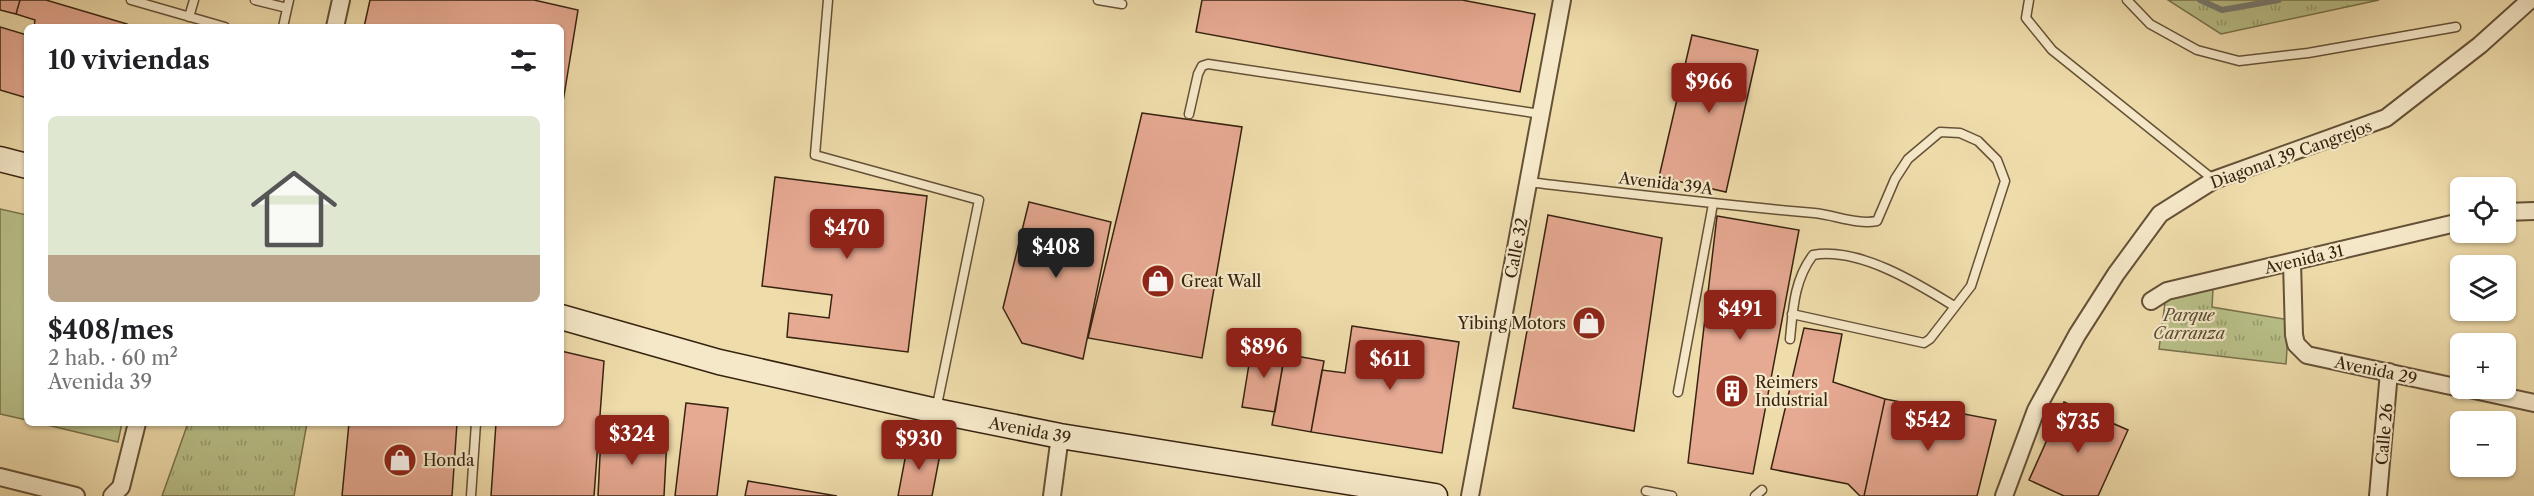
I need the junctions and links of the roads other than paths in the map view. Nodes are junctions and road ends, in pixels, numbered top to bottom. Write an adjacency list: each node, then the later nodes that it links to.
1 (131, 0): 11 (lane)
2 (194, 0): 14 (lane)
3 (255, 0): 12 (lane)
4 (341, 0): 17 (street)
5 (828, 0): 40 (lane)
6 (1098, 0): 13 (lane)
7 (1562, 0): 20 (street, Calle 32)
8 (2029, 0): 23 (lane)
9 (2127, 0): 18 (lane)
10 (2530, 0): 23 (street, Diagonal 39 Cangrejos)
11 (142, 2): 14 (lane)
12 (288, 4): 16 (lane)
13 (1122, 4)
14 (189, 17): 15 (lane)
15 (214, 24)
16 (284, 24)
17 (336, 24)
18 (2456, 27)
19 (1190, 114): 20 (lane)
20 (1541, 114): 24 (street, Calle 32)
21 (0, 159): 22 (main road)
22 (24, 165)
23 (2214, 180): 54 (street, Diagonal 39 Cangrejos)
24 (1528, 182): 25 (lane, Avenida 39A); 52 (street, Calle 32)
25 (1713, 204): 31 (lane, Avenida 39A); 37 (lane)
26 (2534, 211): 27 (street)
27 (2516, 212)
28 (2450, 224): 29 (street, Avenida 31)
29 (2292, 262): 30 (street, Avenida 31); 35 (street, Avenida 29)
30 (2151, 302)
31 (1954, 306): 32 (lane); 32 (lane)
32 (1792, 314): 34 (lane)
33 (564, 318): 40 (main road, Avenida 39)
34 (1790, 339)
35 (2389, 372): 36 (street, Avenida 29); 55 (street, Calle 26)
36 (2450, 386)
37 (1678, 392)
38 (2515, 399): 39 (street)
39 (2534, 403)
40 (936, 411): 43 (main road, Avenida 39)
41 (136, 426): 48 (street)
42 (476, 426): 49 (lane)
43 (1060, 436): 46 (main road, Avenida 39); 50 (street)
44 (0, 477): 47 (street)
45 (1646, 491): 53 (lane)
46 (1395, 492): 51 (main road, Avenida 39)
47 (76, 496)
48 (112, 496)
49 (471, 496)
50 (1052, 496)
51 (1435, 496)
52 (1470, 496)
53 (1672, 496)
54 (2004, 496)
55 (2378, 496)

